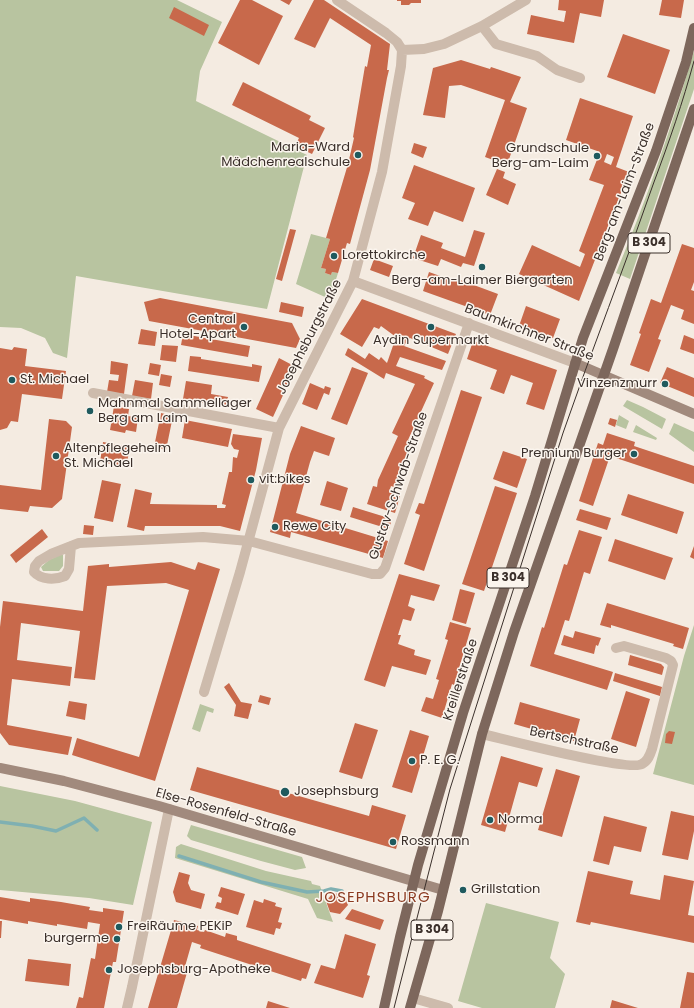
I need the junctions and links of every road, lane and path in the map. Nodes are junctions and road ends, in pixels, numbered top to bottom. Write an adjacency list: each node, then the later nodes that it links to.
1 (337, 0): 5 (street)
2 (526, 0): 3 (street)
3 (482, 26): 5 (street); 6 (street)
4 (694, 28): 10 (main road, Berg-am-Laim-Straße / B 304)
5 (402, 50): 8 (street, Josephsburgstraße)
6 (580, 78)
7 (694, 109): 11 (main road, B 304)
8 (353, 281): 9 (street, Baumkirchner Straße); 14 (street, Josephsburgstraße)
9 (469, 323): 10 (street, Baumkirchner Straße); 15 (street, Gustav-Schwab-Straße)
10 (575, 363): 11 (street, Baumkirchner Straße); 22 (main road, Kreillerstraße / B 304)
11 (604, 376): 13 (street, Baumkirchner Straße); 19 (main road, B 304)
12 (93, 393): 14 (street)
13 (694, 414)
14 (279, 428): 15 (street, Josephsburgstraße)
15 (249, 541): 16 (street); 18 (street, Josephsburgstraße)
16 (71, 546)
17 (616, 648): 19 (street, Bertschstraße)
18 (204, 692)
19 (482, 734): 23 (main road, B 304)
20 (0, 768): 21 (street, Else-Rosenfeld-Straße)
21 (169, 809): 22 (street, Else-Rosenfeld-Straße); 25 (street)
22 (414, 882): 23 (street, Else-Rosenfeld-Straße); 26 (main road, Kreillerstraße / B 304)
23 (443, 890): 24 (main road, B 304)
24 (413, 998): 27 (main road, B 304); 28 (street)
25 (127, 1008)
26 (384, 1008)
27 (410, 1008)
28 (448, 1008)

